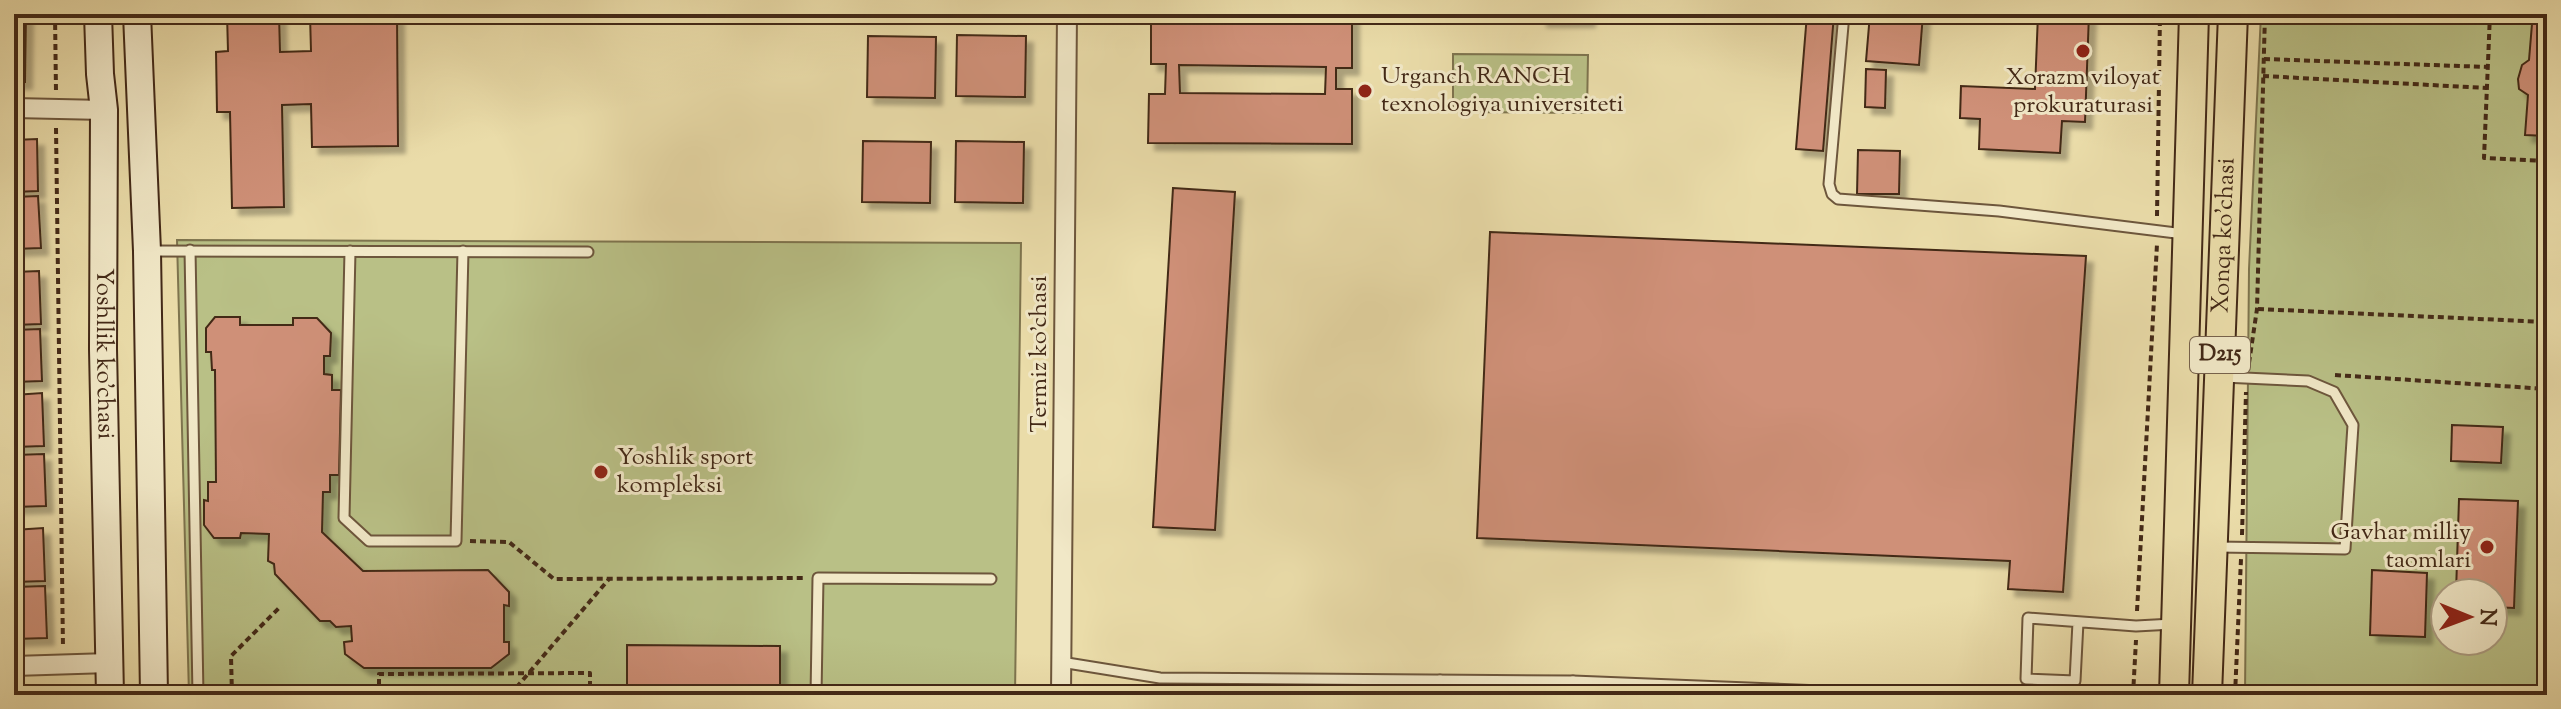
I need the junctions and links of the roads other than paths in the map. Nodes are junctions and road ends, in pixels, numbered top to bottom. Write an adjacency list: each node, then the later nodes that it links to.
1 (98, 14): 8 (main road, Yoshllik ko'chasi)
2 (137, 14): 11 (main road, Yoshllik ko'chasi)
3 (1067, 14): 21 (street, Termiz ko'chasi)
4 (1844, 14): 9 (lane)
5 (2194, 14): 9 (main road, Xonqa ko'chasi / D215)
6 (2233, 14): 15 (main road, Xonqa ko'chasi / D215)
7 (14, 108): 8 (street)
8 (104, 110): 22 (main road, Yoshllik ko'chasi)
9 (2187, 234): 19 (main road, Xonqa ko'chasi / D215)
10 (190, 250): 11 (lane); 12 (lane); 28 (lane)
11 (147, 251): 27 (main road, Yoshllik ko'chasi)
12 (350, 251): 13 (lane); 13 (lane)
13 (463, 251): 14 (lane)
14 (588, 252)
15 (2233, 378): 16 (main road, Xonqa ko'chasi / D215); 16 (lane)
16 (2213, 547): 18 (main road, Xonqa ko'chasi / D215)
17 (991, 579): 29 (lane)
18 (2210, 610): 19 (main road); 35 (main road, Xonqa ko'chasi / D215)
19 (2177, 617): 20 (lane); 34 (main road, Xonqa ko'chasi / D215)
20 (2078, 622): 20 (lane)
21 (1061, 662): 24 (lane); 30 (street, Termiz ko'chasi)
22 (109, 663): 23 (street); 26 (main road, Yoshllik ko'chasi)
23 (14, 666)
24 (1440, 680): 25 (lane); 31 (lane)
25 (1573, 681): 32 (lane); 33 (lane)
26 (110, 695)
27 (154, 695)
28 (198, 695)
29 (816, 695)
30 (1061, 695)
31 (1440, 695)
32 (1573, 695)
33 (1922, 695)
34 (2174, 695)
35 (2207, 695)

